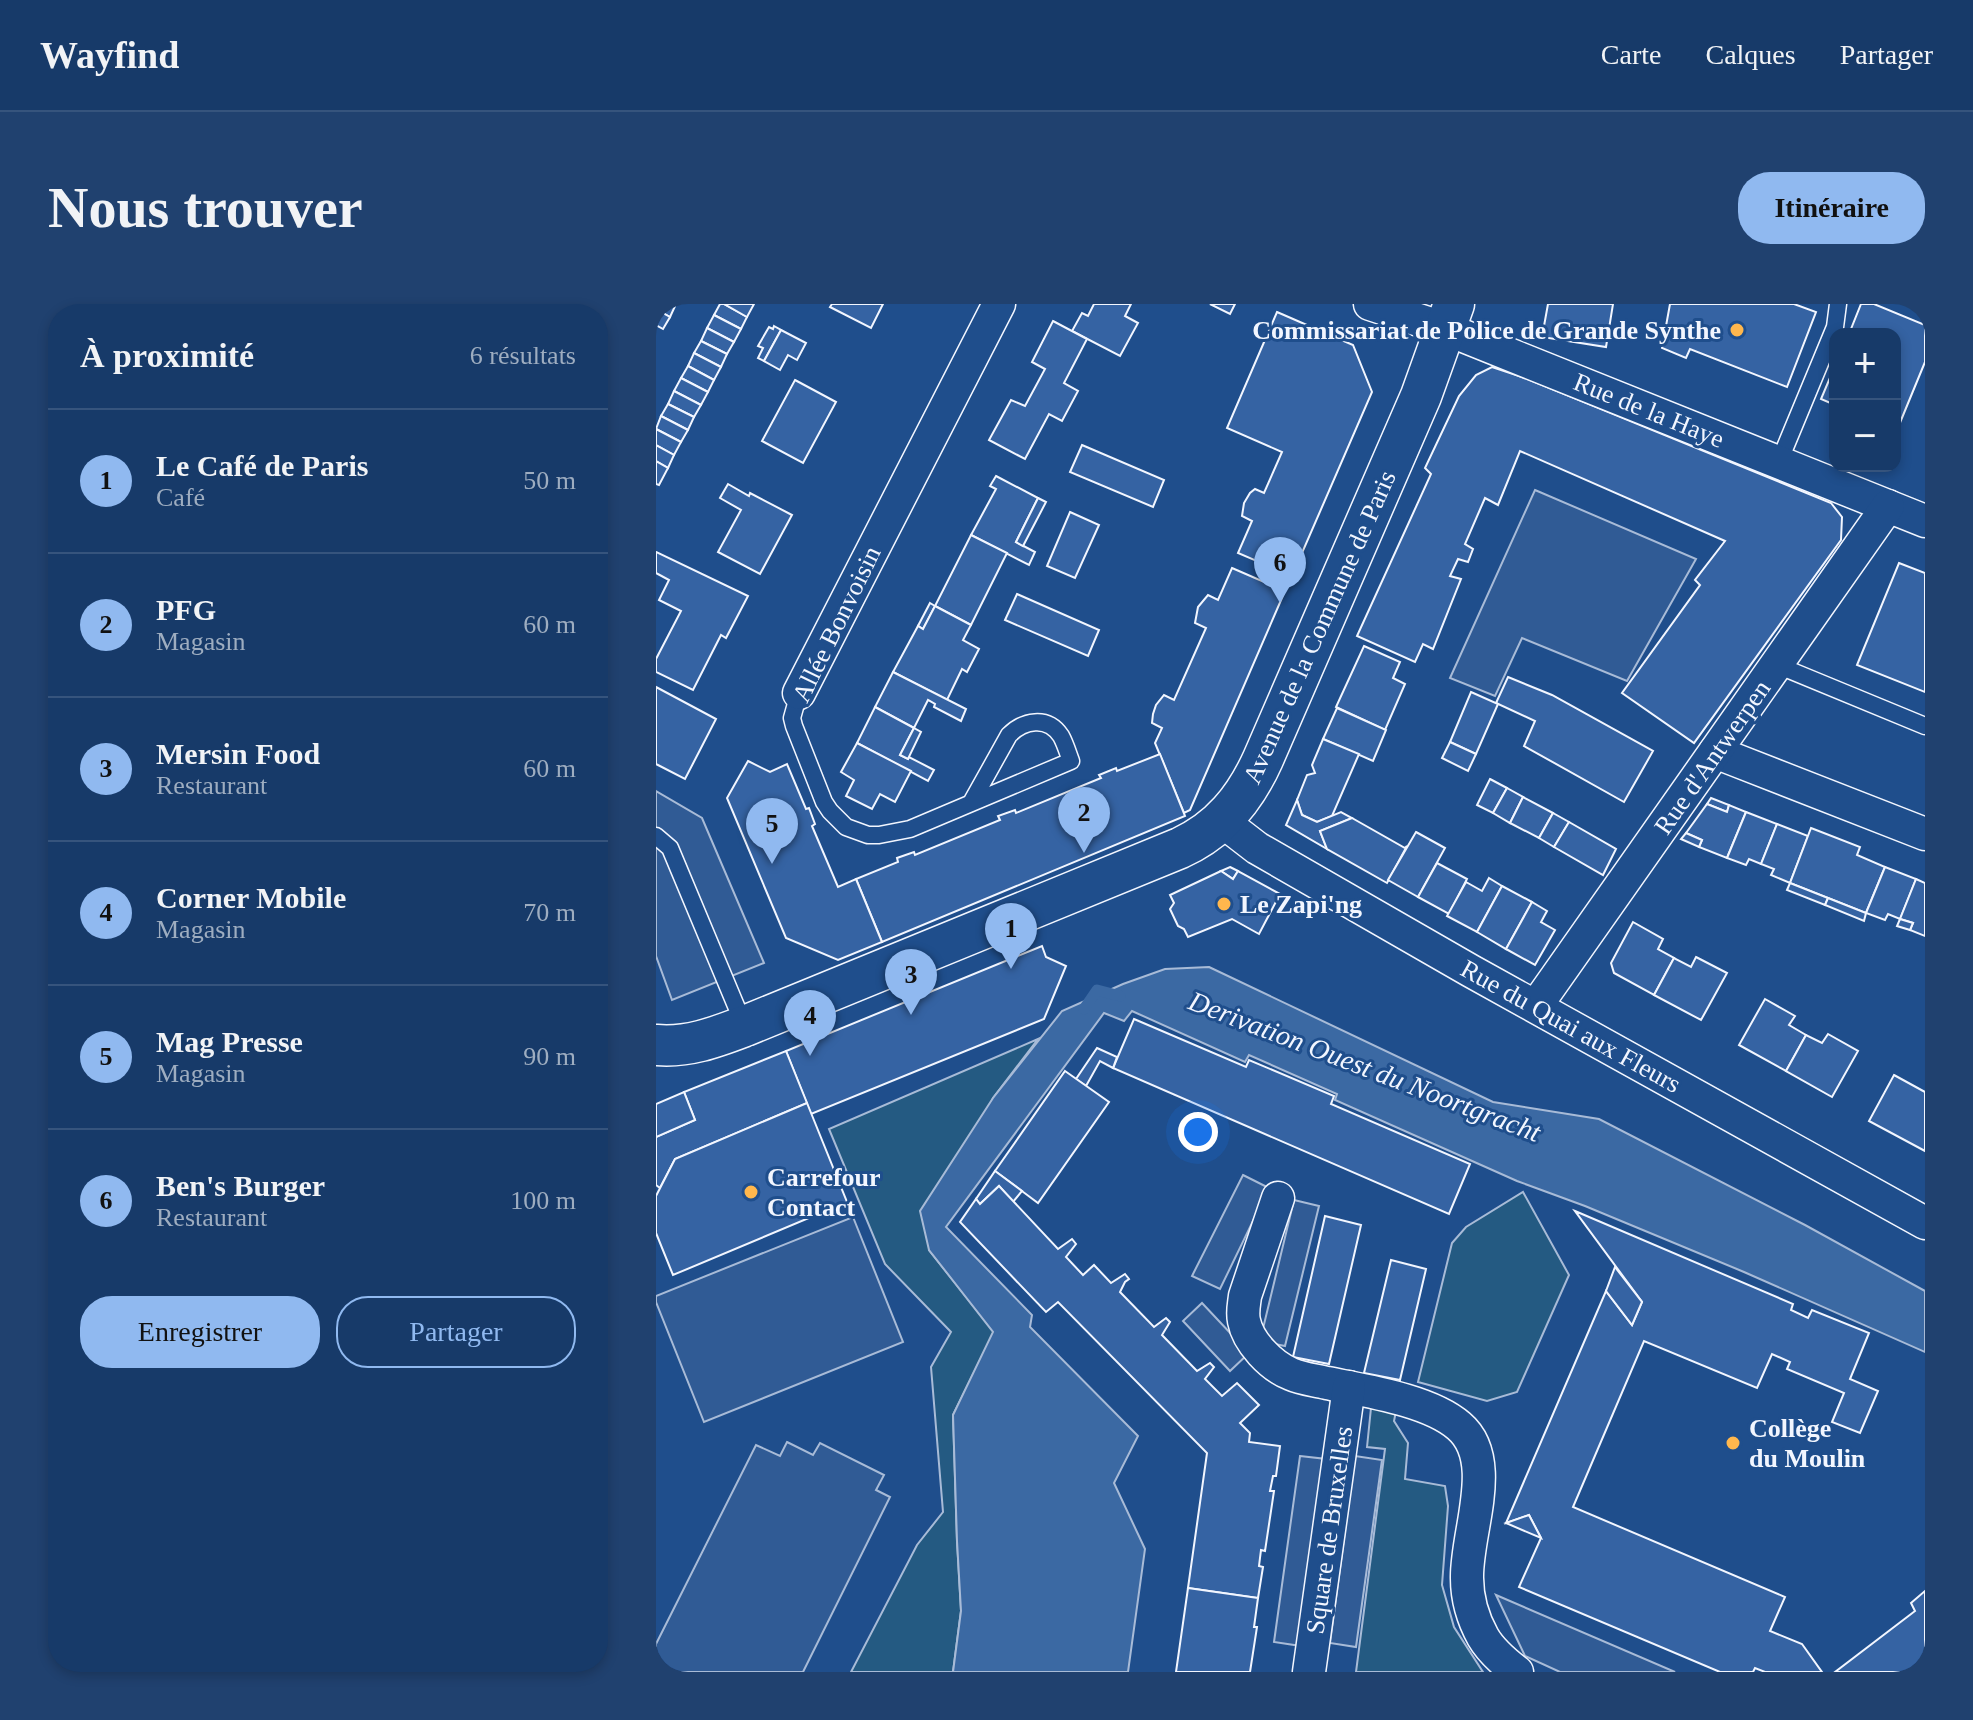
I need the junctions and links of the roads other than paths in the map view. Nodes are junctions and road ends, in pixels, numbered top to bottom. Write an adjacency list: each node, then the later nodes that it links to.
1 (999, 304): 9 (street, Allée Bonvoisin)
2 (1370, 304): 4 (street, Rue de la Haye)
3 (1838, 304): 5 (lane)
4 (1450, 316): 5 (street, Rue de la Haye); 13 (street, Avenue de la Commune de Paris)
5 (1779, 462): 6 (street, Rue de la Haye)
6 (1888, 506): 7 (street, Rue de la Haye); 8 (street, Rue d'Antwerpen)
7 (1925, 521)
8 (1777, 665): 10 (lane); 11 (street, Rue d'Antwerpen)
9 (799, 693): 12 (lane, Allée Bonvoisin)
10 (1925, 726)
11 (1715, 752): 14 (street); 16 (street, Rue d'Antwerpen)
12 (971, 803): 12 (lane, Allée Bonvoisin)
13 (1222, 821): 16 (street, Rue du Quai aux Fleurs); 17 (street, Avenue de la Commune de Paris)
14 (1925, 834)
15 (656, 836): 17 (lane)
16 (1536, 1006): 20 (street, Rue du Quai aux Fleurs)
17 (745, 1026): 18 (street, Avenue de la Commune de Paris)
18 (656, 1045)
19 (1278, 1198): 21 (street)
20 (1925, 1223)
21 (1349, 1387): 22 (street, Square de Bruxelles); 23 (street)
22 (1309, 1672)
23 (1517, 1672)

